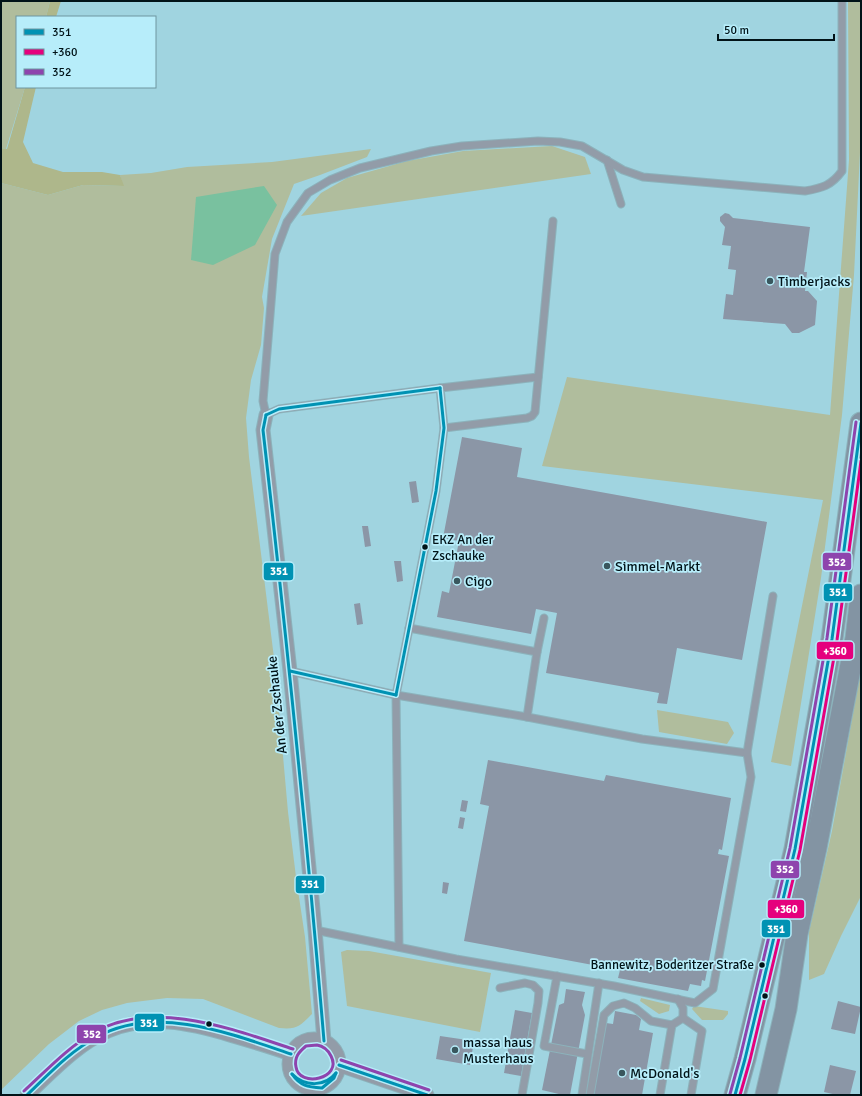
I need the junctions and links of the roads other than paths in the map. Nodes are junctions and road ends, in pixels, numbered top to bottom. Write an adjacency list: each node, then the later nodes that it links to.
1 (842, 1): 2 (lane)
2 (607, 160): 3 (lane); 7 (lane)
3 (621, 204)
4 (553, 221): 5 (lane)
5 (538, 377): 6 (lane); 9 (lane)
6 (440, 388): 7 (lane); 9 (lane)
7 (266, 415): 15 (street, An der Zschauke)
8 (861, 423): 39 (main road)
9 (444, 428): 13 (lane)
10 (861, 595): 40 (main road)
11 (773, 596): 18 (lane)
12 (544, 618): 14 (lane)
13 (409, 628): 14 (lane); 16 (lane)
14 (537, 652): 17 (lane)
15 (290, 671): 16 (lane); 19 (street, An der Zschauke)
16 (396, 695): 17 (lane); 20 (lane)
17 (527, 717): 18 (lane)
18 (747, 753): 24 (lane)
19 (315, 930): 20 (lane); 27 (street, An der Zschauke)
20 (398, 947): 21 (lane)
21 (557, 976): 22 (lane); 29 (lane)
22 (600, 984): 24 (lane); 29 (lane)
23 (500, 988): 34 (lane)
24 (678, 999): 25 (lane)
25 (683, 1018): 26 (lane); 38 (lane)
26 (672, 1025): 36 (lane); 37 (lane)
27 (324, 1041): 28 (street); 30 (street)
28 (291, 1054): 31 (street); 32 (street)
29 (587, 1054): 35 (lane)
30 (339, 1065): 31 (street); 33 (street)
31 (322, 1091)
32 (27, 1095)
33 (427, 1095)
34 (522, 1095)
35 (582, 1095)
36 (590, 1095)
37 (660, 1095)
38 (691, 1095)
39 (734, 1095)
40 (766, 1095)

